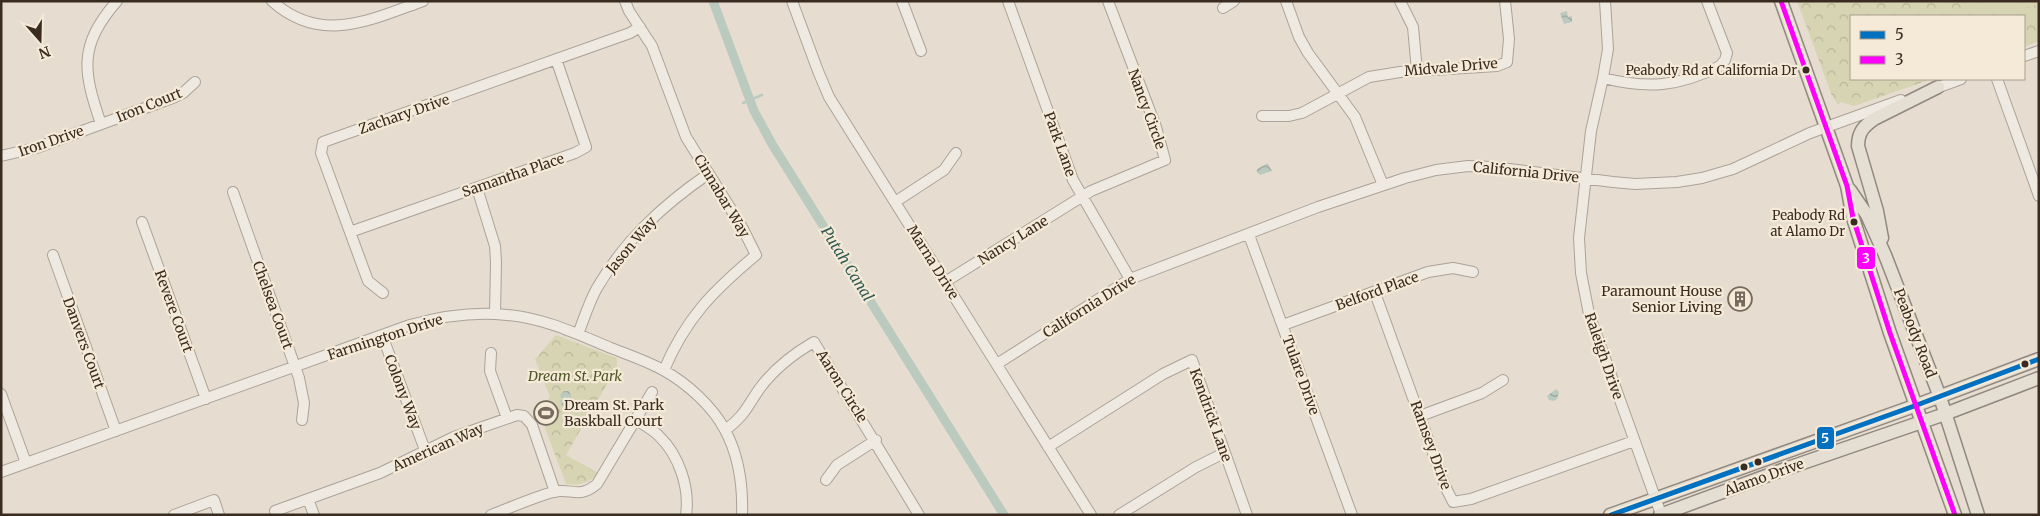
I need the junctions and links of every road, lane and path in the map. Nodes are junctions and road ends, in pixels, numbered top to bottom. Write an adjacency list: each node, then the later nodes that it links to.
1 (117, 1): 30 (street)
2 (272, 1): 3 (street)
3 (423, 1)
4 (625, 1): 17 (street, Cinnabar Way)
5 (792, 1): 42 (street, Marna Drive)
6 (902, 1): 19 (street)
7 (1008, 1): 41 (street, Park Lane)
8 (1108, 1): 41 (street, Nancy Circle)
9 (1234, 1): 16 (street)
10 (1286, 1): 28 (street)
11 (1400, 1): 22 (street)
12 (1505, 1): 22 (street, Midvale Drive)
13 (1605, 1): 23 (street, Raleigh Drive)
14 (1707, 1): 23 (street)
15 (1780, 1): 31 (main road, Peabody Road)
16 (1223, 8)
17 (640, 27): 21 (street, Zachary Drive); 34 (street, Cinnabar Way)
18 (2039, 51): 20 (street)
19 (921, 52)
20 (2025, 56)
21 (556, 59): 38 (street, Samantha Place); 44 (street, Zachary Drive)
22 (1417, 71): 28 (street, Midvale Drive)
23 (1603, 78): 35 (street, Raleigh Drive)
24 (1958, 80): 27 (street, California Drive)
25 (1997, 80): 40 (street)
26 (195, 82): 30 (street, Iron Court)
27 (1938, 87): 31 (street, California Drive); 47 (main road)
28 (1339, 93): 29 (street, Midvale Drive); 36 (street)
29 (1262, 116)
30 (101, 124): 33 (street, Iron Drive)
31 (1826, 127): 35 (street, California Drive); 37 (main road, Peabody Road)
32 (956, 152): 42 (street)
33 (1, 156)
34 (708, 174): 55 (street, Jason Way); 61 (street, Cinnabar Way)
35 (1586, 178): 36 (street, California Drive); 78 (street, Raleigh Drive)
36 (1382, 185): 45 (street, California Drive)
37 (1847, 186): 47 (main road, Peabody Road); 68 (main road, Peabody Road)
38 (477, 188): 44 (street, Samantha Place); 53 (street)
39 (233, 192): 60 (street, Chelsea Court)
40 (2039, 196)
41 (1082, 197): 49 (street, Park Lane); 50 (street, Nancy Lane)
42 (895, 202): 50 (street, Marna Drive)
43 (142, 222): 67 (street, Revere Court)
44 (350, 232): 52 (street, Zachary Drive)
45 (1249, 235): 49 (street, California Drive); 54 (street, Tulare Drive)
46 (53, 255): 76 (street, Danvers Court)
47 (1885, 256): 66 (main road, Peabody Road)
48 (1473, 272): 51 (street, Belford Place)
49 (1130, 279): 59 (street, California Drive)
50 (945, 282): 59 (street, Marna Drive)
51 (1375, 292): 54 (street, Belford Place); 70 (street, Ramsey Drive)
52 (383, 293)
53 (495, 314): 55 (street, Farmington Drive); 56 (street, Farmington Drive)
54 (1283, 326): 99 (street, Tulare Drive)
55 (578, 334): 61 (street, Farmington Drive)
56 (382, 335): 60 (street, Farmington Drive); 80 (street, Colony Way)
57 (491, 353): 71 (street)
58 (2039, 359): 66 (main road, Alamo Drive)
59 (997, 364): 79 (street, Marna Drive)
60 (295, 366): 67 (street, Farmington Drive); 72 (street, Chelsea Court)
61 (664, 370): 75 (street, Farmington Drive)
62 (2039, 378): 69 (main road, Alamo Drive)
63 (1503, 380): 70 (street)
64 (652, 392): 73 (street)
65 (1, 394): 82 (street)
66 (1940, 397): 68 (main road, Alamo Drive); 69 (main road, Peabody Road)
67 (206, 399): 76 (street, Farmington Drive)
68 (1917, 405): 74 (main road, Peabody Road); 87 (main road, Alamo Drive)
69 (1945, 414): 74 (main road, Alamo Drive); 103 (main road, Peabody Road)
70 (1420, 416): 78 (street, Ramsey Drive)
71 (507, 418): 80 (street, American Way); 85 (street, American Way)
72 (302, 420)
73 (636, 420): 85 (street); 93 (street)
74 (1922, 422): 101 (main road, Alamo Drive); 102 (main road, Peabody Road)
75 (725, 430): 77 (street, Aaron Circle); 94 (street, Farmington Drive)
76 (116, 431): 82 (street, Farmington Drive)
77 (876, 440): 84 (street); 95 (street, Aaron Circle)
78 (1634, 441): 87 (street, Raleigh Drive)
79 (1048, 447): 81 (street, Kendrick Lane); 96 (street, Marna Drive)
80 (425, 450): 86 (street, American Way)
81 (1224, 453): 97 (street); 98 (street, Kendrick Lane)
82 (26, 464): 83 (street, Farmington Drive)
83 (1, 472)
84 (826, 480)
85 (555, 492): 92 (street)
86 (308, 499): 88 (street, American Way); 91 (street)
87 (1655, 499): 100 (main road, Alamo Drive); 101 (street, Raleigh Drive)
88 (275, 511)
89 (174, 515): 90 (street)
90 (219, 515)
91 (314, 515)
92 (491, 515)
93 (686, 515)
94 (742, 515)
95 (919, 515)
96 (1091, 515)
97 (1120, 515)
98 (1247, 515)
99 (1352, 515)
100 (1610, 515)
101 (1660, 515)
102 (1954, 515)
103 (1978, 515)

